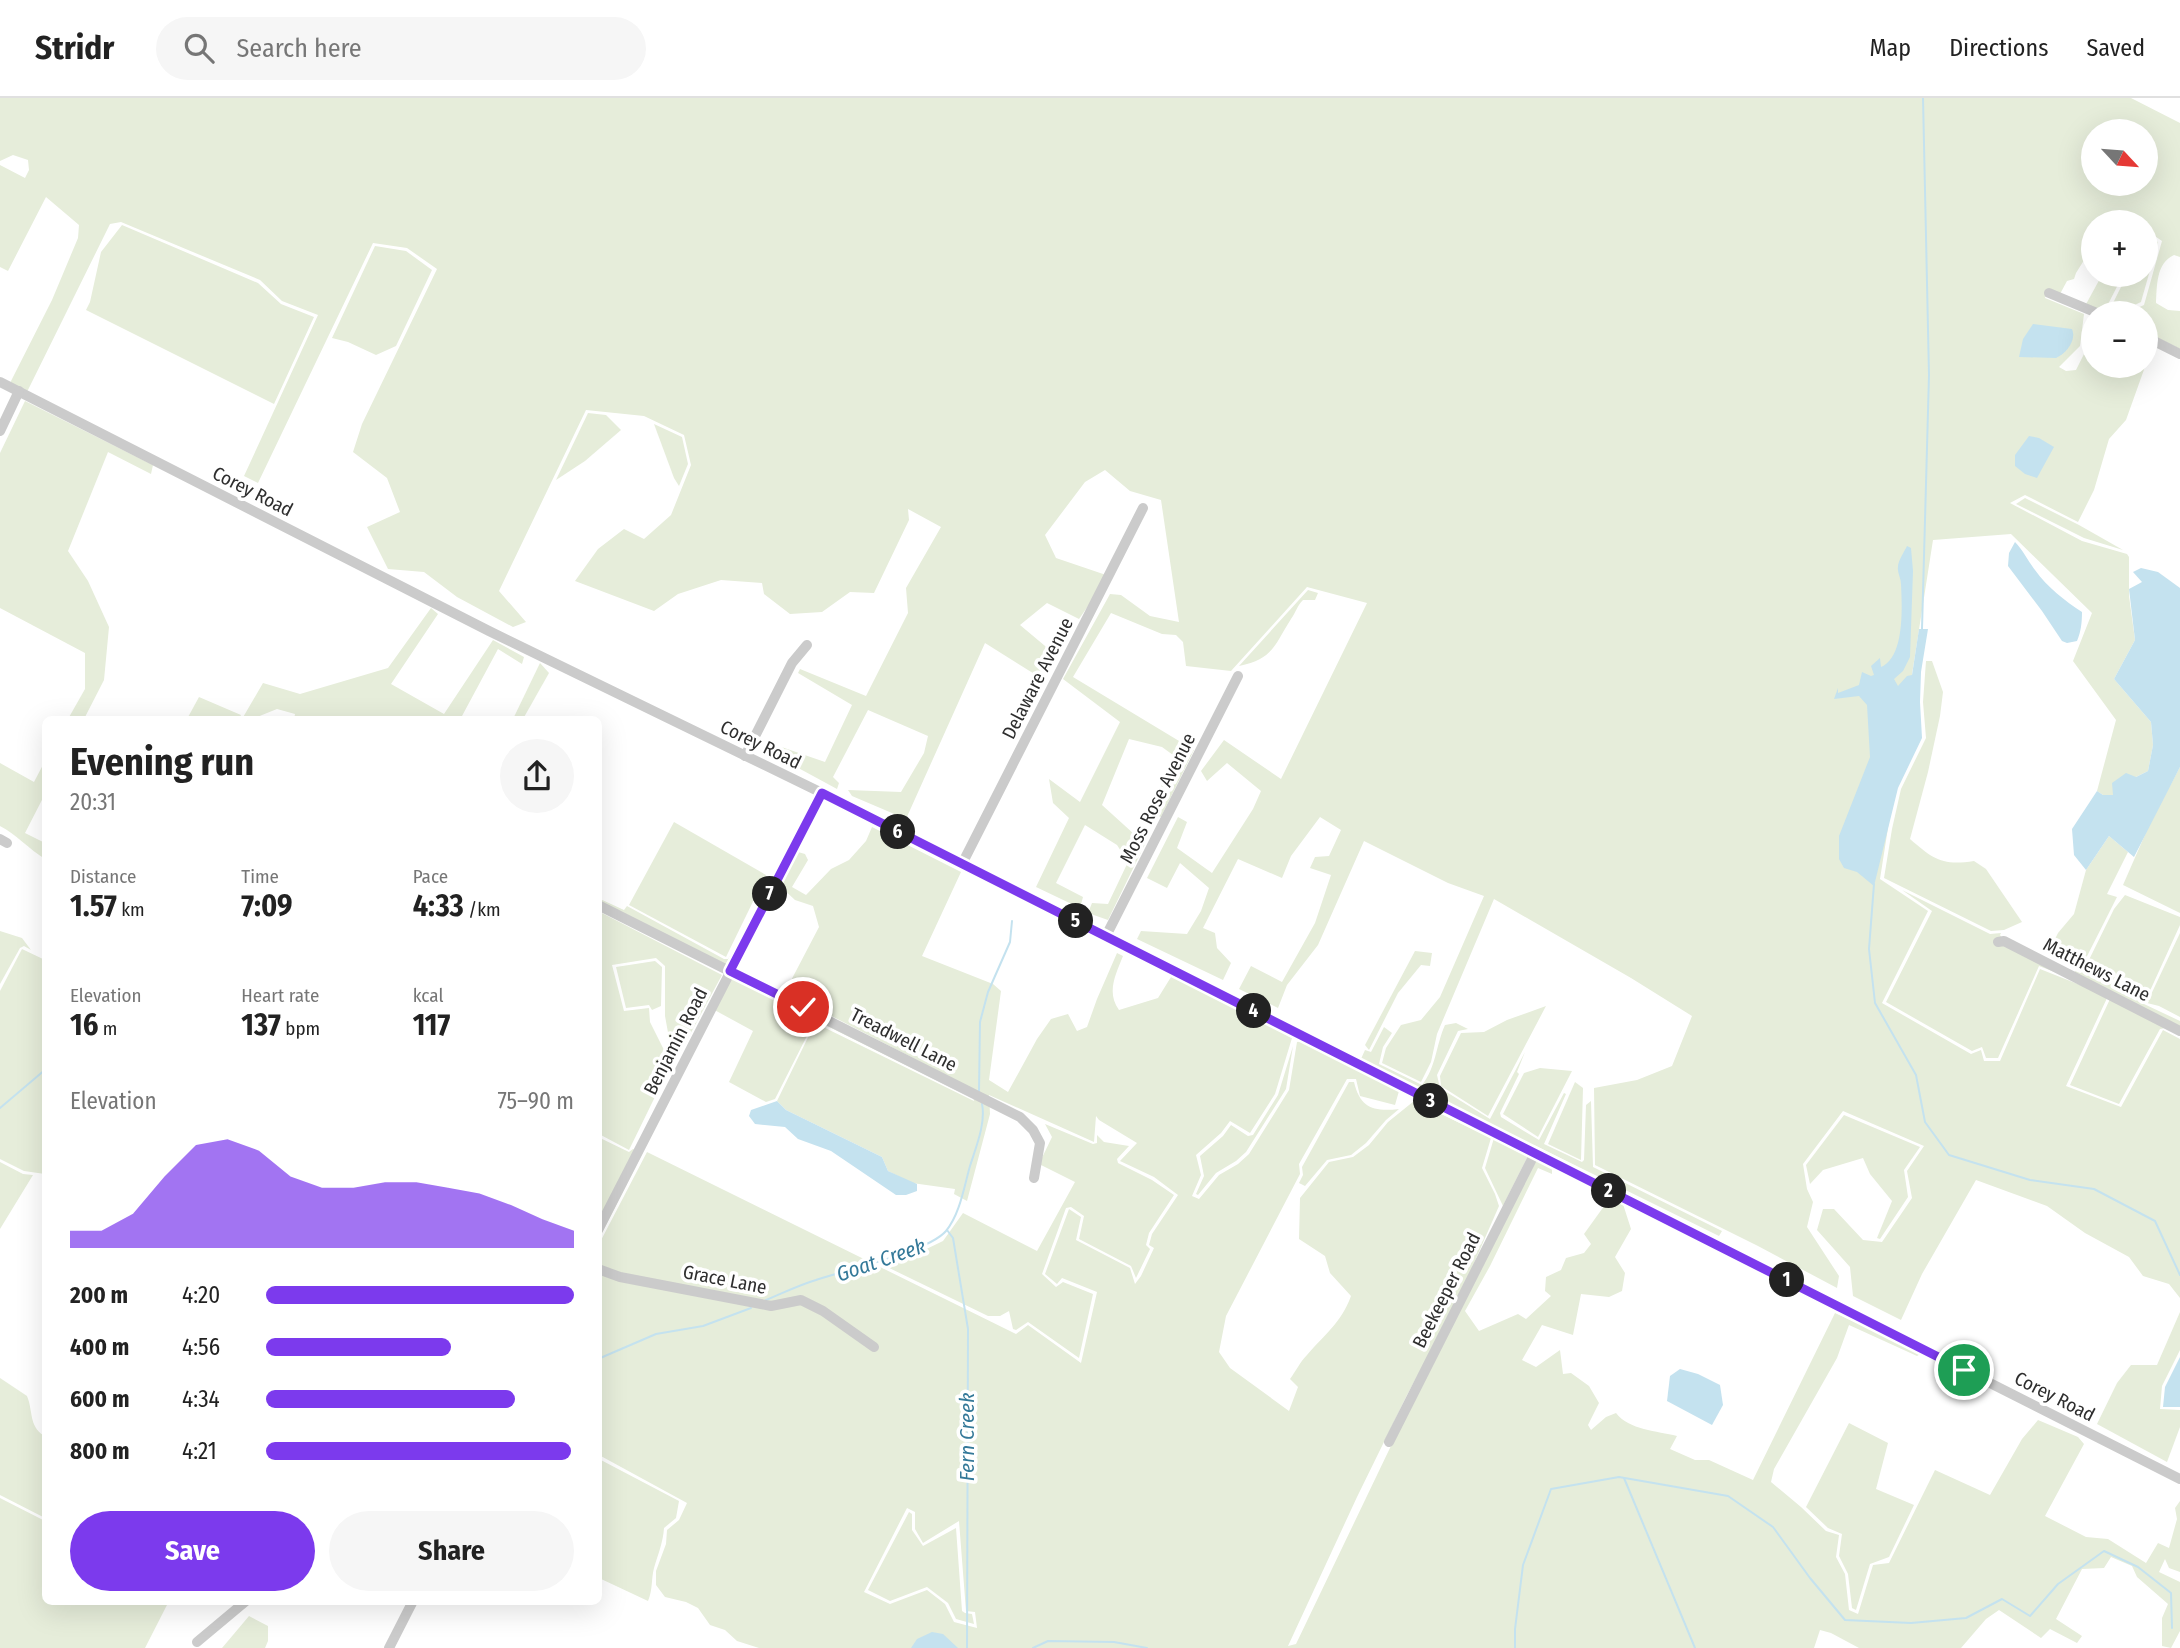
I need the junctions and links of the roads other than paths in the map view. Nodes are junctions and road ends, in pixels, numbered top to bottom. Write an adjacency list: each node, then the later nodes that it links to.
1 (2049, 293): 2 (street)
2 (2081, 306)
3 (2158, 343): 4 (street)
4 (2180, 354)
5 (0, 382): 6 (street, Corey Road)
6 (19, 391): 7 (street); 11 (street, Corey Road)
7 (0, 431)
8 (1143, 508): 13 (street, Delaware Avenue)
9 (807, 645): 11 (street)
10 (1238, 676): 15 (street, Moss Rose Avenue)
11 (745, 755): 12 (street, Corey Road)
12 (822, 793): 13 (street, Corey Road); 17 (street, Benjamin Road)
13 (962, 864): 15 (street, Corey Road)
14 (602, 907): 17 (street, Treadwell Lane)
15 (1106, 936): 19 (street, Corey Road)
16 (1998, 942): 18 (street, Matthews Lane)
17 (730, 971): 20 (street, Treadwell Lane); 21 (street, Benjamin Road)
18 (2180, 1031)
19 (1535, 1153): 24 (street, Beekeeper Road); 25 (street, Corey Road)
20 (1034, 1178)
21 (602, 1222)
22 (602, 1270): 23 (street, Grace Lane)
23 (874, 1347)
24 (1389, 1442)
25 (2180, 1479)
26 (241, 1605): 28 (street)
27 (409, 1605): 29 (street)
28 (197, 1642)
29 (389, 1648)

